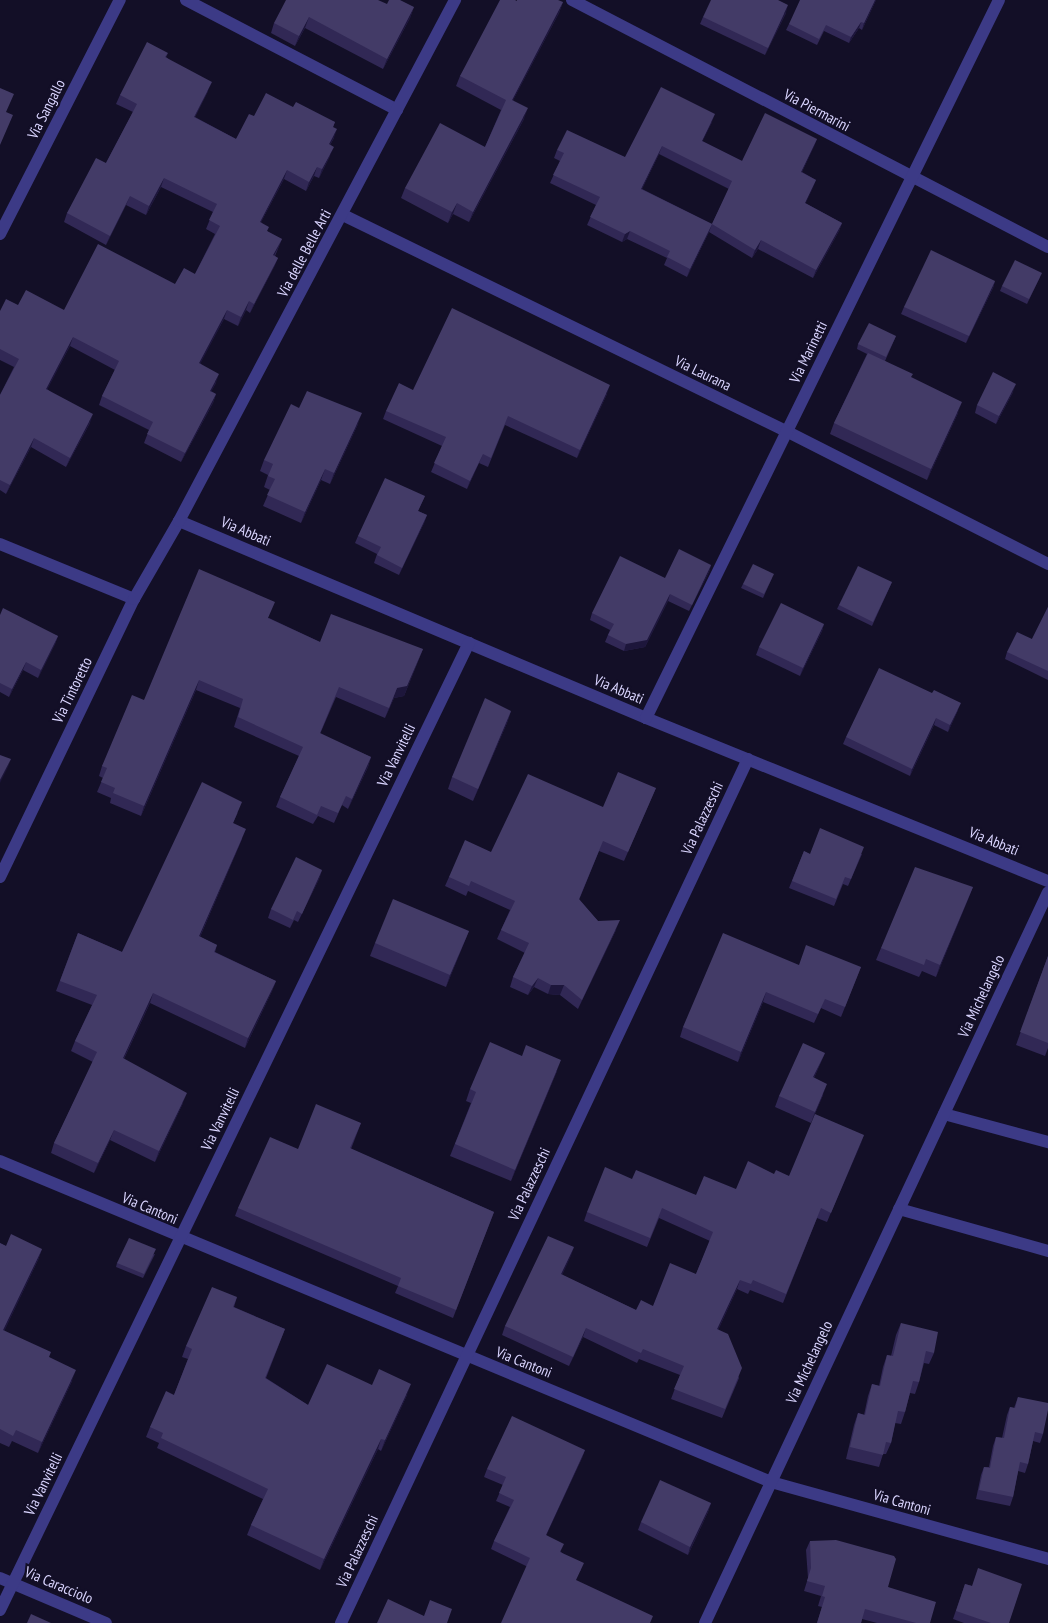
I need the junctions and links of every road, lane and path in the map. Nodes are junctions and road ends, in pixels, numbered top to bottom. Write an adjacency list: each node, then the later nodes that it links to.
1 (120, 0): 9 (street, Via Sangallo)
2 (186, 0): 6 (street)
3 (455, 0): 6 (street, Via delle Belle Arti)
4 (572, 0): 7 (street, Via Piermarini)
5 (1000, 0): 7 (street, Via Marinetti)
6 (397, 110): 8 (street, Via delle Belle Arti)
7 (912, 178): 10 (street, Via Piermarini); 11 (street, Via Marinetti)
8 (343, 215): 11 (street, Via Laurana); 12 (street, Via delle Belle Arti)
9 (0, 234)
10 (1048, 247)
11 (786, 431): 14 (street, Via Laurana); 17 (street, Via Marinetti)
12 (179, 520): 15 (street, Via Tintoretto); 16 (street, Via Abbati)
13 (0, 544): 15 (street)
14 (1048, 564)
15 (134, 599): 19 (street, Via Tintoretto)
16 (468, 643): 17 (street, Via Abbati); 26 (street, Via Vanvitelli)
17 (646, 718): 18 (street, Via Abbati)
18 (748, 759): 20 (street, Via Abbati); 28 (street, Via Palazzeschi)
19 (0, 877)
20 (1048, 881)
21 (1048, 892): 22 (street, Via Michelangelo)
22 (944, 1114): 23 (street); 25 (street, Via Michelangelo)
23 (1048, 1142)
24 (0, 1162): 26 (street, Via Cantoni)
25 (899, 1209): 27 (street); 29 (street, Via Michelangelo)
26 (180, 1238): 28 (street, Via Cantoni); 32 (street, Via Vanvitelli)
27 (1048, 1251)
28 (466, 1356): 29 (street, Via Cantoni); 35 (street, Via Palazzeschi)
29 (771, 1482): 30 (street, Via Cantoni); 36 (street, Via Michelangelo)
30 (1048, 1559)
31 (0, 1578): 32 (street, Via Caracciolo)
32 (12, 1583): 33 (street, Via Vanvitelli); 34 (street, Via Caracciolo)
33 (0, 1610)
34 (106, 1623)
35 (340, 1623)
36 (705, 1623)

